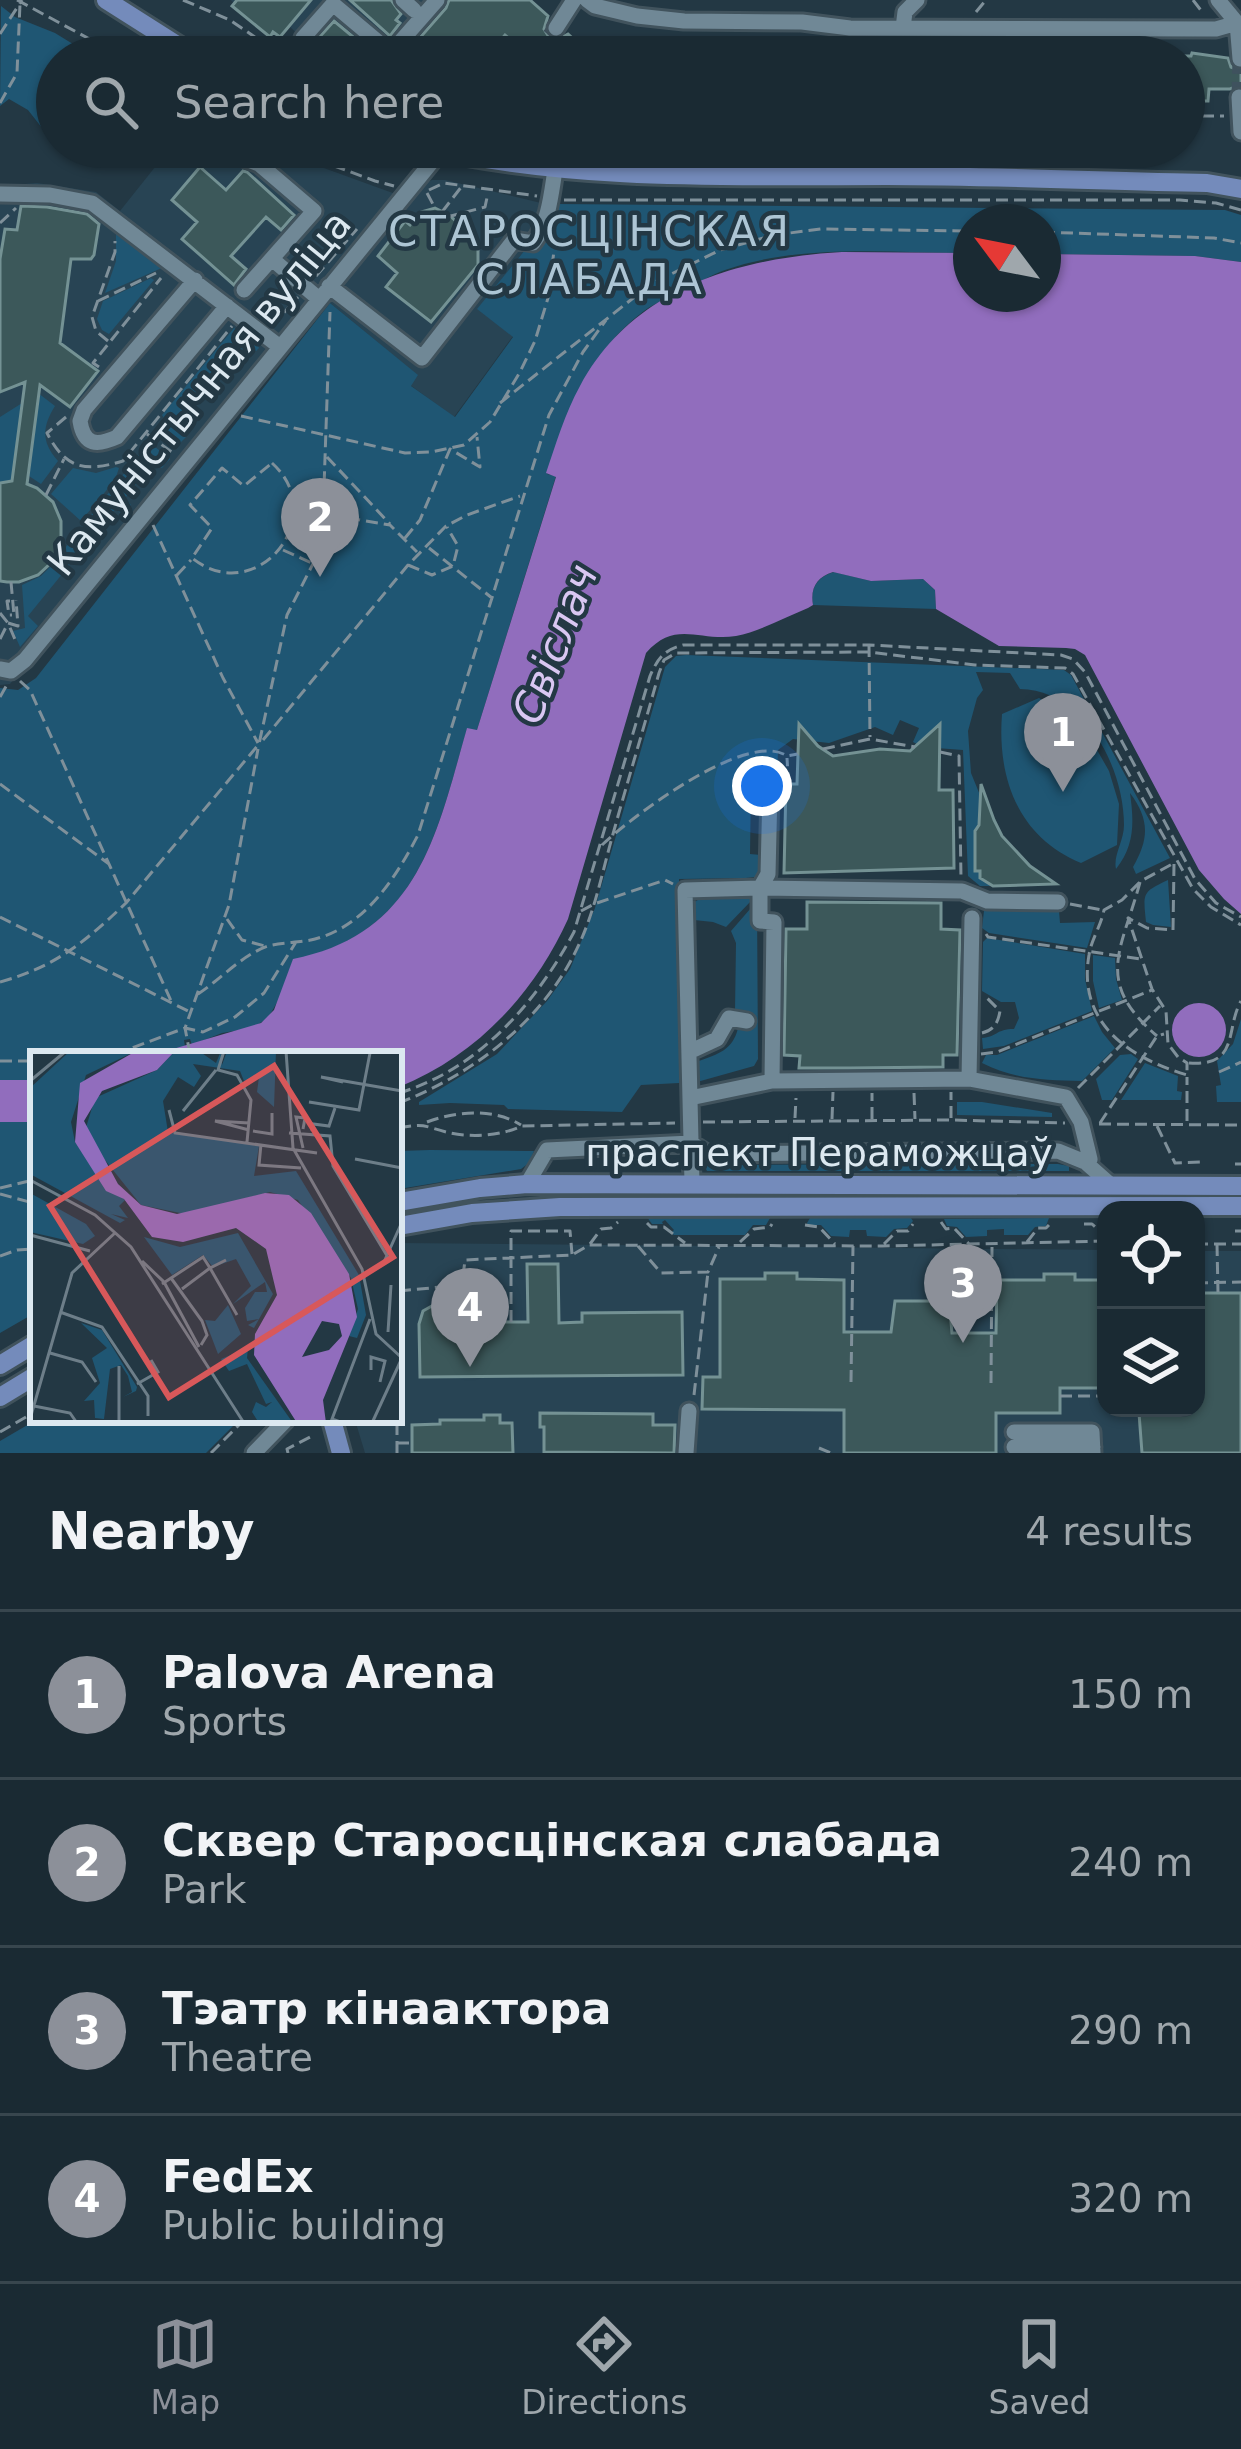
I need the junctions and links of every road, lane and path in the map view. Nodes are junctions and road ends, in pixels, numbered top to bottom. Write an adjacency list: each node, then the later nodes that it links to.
1 (106, 0): 18 (main road)
2 (183, 0): 11 (path)
3 (206, 0): 11 (path)
4 (437, 0): 22 (street)
5 (574, 0): 14 (street)
6 (587, 0): 15 (street)
7 (917, 0): 15 (street)
8 (986, 0): 12 (path)
9 (1218, 0): 13 (street)
10 (20, 1): 16 (path); 17 (path); 25 (path)
11 (206, 10): 19 (path)
12 (971, 18)
13 (1237, 23): 15 (street); 23 (street)
14 (556, 28)
15 (903, 28)
16 (0, 31)
17 (84, 36)
18 (163, 36)
19 (253, 36)
20 (305, 36): 21 (street)
21 (368, 36)
22 (401, 36)
23 (1240, 59)
24 (1239, 97): 27 (street)
25 (0, 103)
26 (1205, 119): 27 (path)
27 (1240, 124)
28 (264, 168): 50 (street)
29 (338, 168): 33 (path)
30 (420, 168): 54 (street, Камуністычная вуліца)
31 (544, 168): 32 (main road)
32 (555, 170): 35 (main road); 38 (street)
33 (394, 186)
34 (463, 186): 36 (path); 40 (path); 42 (path)
35 (1241, 189)
36 (489, 191): 38 (path); 44 (path)
37 (0, 194): 43 (street)
38 (550, 198): 41 (path); 54 (street)
39 (22, 202): 45 (path)
40 (435, 208)
41 (1241, 210)
42 (442, 212)
43 (110, 216): 52 (street); 58 (path)
44 (447, 217)
45 (0, 224)
46 (557, 230): 61 (path)
47 (953, 231): 56 (path)
48 (1061, 233): 49 (path)
49 (1241, 243)
50 (272, 259): 53 (street); 54 (street)
51 (169, 267): 58 (path)
52 (195, 280): 55 (street); 55 (street)
53 (244, 290)
54 (329, 293): 59 (street, Камуністычная вуліца); 66 (path)
55 (227, 306): 59 (street)
56 (606, 320): 61 (path); 73 (path)
57 (235, 322): 64 (path)
58 (110, 342): 60 (path)
59 (280, 347): 62 (street, Камуністычная вуліца)
60 (102, 369)
61 (500, 403): 65 (path)
62 (227, 413): 66 (path); 70 (street, Камуністычная вуліца)
63 (66, 417): 69 (path)
64 (146, 433): 69 (path); 70 (path)
65 (477, 435): 67 (path); 67 (path)
66 (326, 436): 67 (path); 68 (path)
67 (450, 449): 79 (path)
68 (326, 455): 76 (path); 77 (path)
69 (64, 459): 72 (path)
70 (179, 462): 71 (path); 75 (street, Камуністычная вуліца)
71 (206, 488): 74 (path); 83 (path)
72 (46, 495)
73 (523, 495): 78 (path); 89 (path)
74 (294, 508): 76 (path); 81 (path)
75 (147, 512): 87 (path); 95 (street, Камуністычная вуліца)
76 (323, 513): 77 (path); 84 (path)
77 (390, 525): 79 (path)
78 (446, 526): 80 (path); 86 (path)
79 (405, 538): 82 (path)
80 (426, 545): 82 (path); 86 (path)
81 (281, 549): 83 (path); 84 (path)
82 (418, 554): 85 (path)
83 (192, 558): 87 (path)
84 (314, 564): 97 (path)
85 (408, 565): 86 (path); 97 (path)
86 (453, 566): 89 (path)
87 (176, 577): 97 (path)
88 (11, 582): 91 (path)
89 (493, 599): 124 (path)
90 (0, 613): 91 (path)
91 (8, 623): 92 (path); 94 (path)
92 (0, 639)
93 (869, 649): 96 (path); 105 (path); 106 (path); 107 (path); 107 (path)
94 (20, 651)
95 (5, 670): 108 (path)
96 (870, 739): 98 (path); 99 (path)
97 (259, 744): 114 (path); 119 (path)
98 (915, 747)
99 (823, 748)
100 (940, 752): 112 (path)
101 (798, 754): 102 (path)
102 (787, 756): 104 (path); 105 (path)
103 (0, 784): 108 (path)
104 (770, 790): 110 (street)
105 (613, 834): 106 (path); 115 (path)
106 (600, 846): 117 (path)
107 (1178, 861): 109 (path); 120 (path); 122 (path); 123 (path)
108 (110, 866): 114 (path)
109 (1141, 881): 116 (path); 122 (path)
110 (760, 888): 111 (street); 112 (street); 159 (street)
111 (685, 890): 115 (path); 150 (street)
112 (962, 891): 113 (street)
113 (1058, 902): 116 (path)
114 (126, 903): 127 (path); 136 (path)
115 (594, 904): 117 (path); 167 (path)
116 (1104, 910): 126 (path)
117 (581, 912): 164 (path)
118 (0, 917): 127 (path)
119 (225, 917): 125 (path); 133 (path)
120 (1241, 917)
121 (972, 918): 126 (path); 132 (street)
122 (1128, 918): 128 (path); 129 (path)
123 (1241, 925)
124 (296, 942): 125 (path); 143 (path)
125 (267, 946): 133 (path)
126 (1089, 951): 128 (path); 140 (path)
127 (71, 952): 130 (path); 136 (path)
128 (1118, 955): 129 (path); 135 (path)
129 (1143, 959): 131 (path)
130 (0, 982)
131 (1152, 989): 135 (path); 137 (path)
132 (970, 992): 145 (street); 145 (path)
133 (198, 994): 139 (path)
134 (1241, 1001): 138 (path)
135 (1125, 1002): 140 (path); 142 (path)
136 (172, 1003): 139 (path)
137 (1161, 1005): 142 (path); 144 (path)
138 (1239, 1010): 154 (path)
139 (192, 1013): 143 (path)
140 (1097, 1013): 147 (path); 151 (path)
141 (747, 1021): 150 (street)
142 (1143, 1024): 146 (path); 147 (path)
143 (185, 1028): 148 (path); 149 (path)
144 (1166, 1033): 146 (path); 154 (path)
145 (968, 1034): 157 (street)
146 (1157, 1036): 152 (path)
147 (1123, 1046): 152 (path); 165 (path)
148 (124, 1051)
149 (189, 1051)
150 (689, 1052): 166 (street)
151 (997, 1052)
152 (1143, 1058): 156 (path); 176 (path)
153 (1241, 1062): 155 (path)
154 (1187, 1063): 156 (path)
155 (1219, 1072)
156 (1187, 1075): 177 (path)
157 (969, 1079): 158 (street); 165 (street)
158 (951, 1080): 163 (street); 170 (path)
159 (772, 1081): 160 (street); 166 (street)
160 (797, 1081): 161 (street); 168 (path)
161 (833, 1081): 162 (street); 169 (path)
162 (872, 1081): 163 (street); 171 (path)
163 (914, 1081): 172 (path)
164 (402, 1092)
165 (1066, 1097): 174 (street)
166 (690, 1098): 173 (street)
167 (402, 1102)
168 (795, 1120): 169 (path); 173 (path)
169 (832, 1120): 171 (path)
170 (951, 1120): 172 (path); 174 (path)
171 (872, 1121): 172 (path)
172 (915, 1121)
173 (691, 1122): 179 (path); 181 (street)
174 (1081, 1122): 182 (street)
175 (424, 1124): 179 (path); 179 (path); 180 (path)
176 (1156, 1124): 177 (path); 183 (path)
177 (1187, 1125): 178 (path)
178 (1241, 1125)
179 (523, 1126)
180 (402, 1128)
181 (691, 1143): 182 (street); 185 (street); 186 (street)
182 (1084, 1162): 187 (street)
183 (1201, 1162)
184 (30, 1181): 189 (path)
185 (692, 1183): 186 (main road, праспект Пераможцаў); 187 (main road, праспект Пераможцаў)
186 (527, 1184): 190 (main road, праспект Пераможцаў)
187 (1111, 1185): 188 (main road, праспект Пераможцаў)
188 (1241, 1186)
189 (0, 1191): 191 (path)
190 (402, 1201)
191 (30, 1202)
192 (1241, 1206): 199 (main road, праспект Пераможцаў)
193 (623, 1217): 214 (path)
194 (643, 1217): 206 (path)
195 (802, 1221): 208 (path)
196 (1053, 1221): 204 (path)
197 (942, 1224): 209 (path)
198 (1083, 1224): 202 (path)
199 (402, 1225)
200 (912, 1225): 217 (path)
201 (770, 1227): 207 (path)
202 (1097, 1229)
203 (1097, 1239): 204 (path)
204 (1026, 1243): 210 (path)
205 (636, 1244): 206 (path); 214 (path); 224 (path)
206 (687, 1244): 215 (path)
207 (739, 1244): 208 (path); 215 (path)
208 (835, 1244): 216 (path)
209 (969, 1244): 210 (path); 217 (path)
210 (992, 1244): 235 (path)
211 (1205, 1244): 212 (path)
212 (1217, 1244): 213 (path); 225 (path)
213 (1241, 1244)
214 (589, 1245): 221 (path)
215 (720, 1245): 224 (path)
216 (853, 1245): 217 (path); 234 (path)
217 (882, 1246)
218 (30, 1249): 219 (path)
219 (0, 1256)
220 (544, 1256): 221 (path); 222 (path); 223 (path)
221 (572, 1256): 222 (path)
222 (512, 1258): 228 (path); 230 (path)
223 (544, 1264)
224 (708, 1272): 239 (path)
225 (1218, 1282): 226 (path); 227 (path); 229 (path)
226 (1241, 1282)
227 (1205, 1283)
228 (402, 1291)
229 (1219, 1293)
230 (511, 1322)
231 (30, 1347): 232 (main road)
232 (0, 1365)
233 (30, 1379): 238 (main road)
234 (851, 1382)
235 (991, 1383)
236 (1060, 1396): 237 (path)
237 (1097, 1396)
238 (0, 1397)
239 (689, 1411): 257 (street)
240 (30, 1415): 245 (path)
241 (241, 1423): 252 (path)
242 (283, 1423): 253 (street)
243 (333, 1423): 255 (main road)
244 (397, 1423): 248 (path)
245 (0, 1432)
246 (312, 1436): 254 (path)
247 (1014, 1440): 251 (street)
248 (395, 1443): 249 (path); 256 (path)
249 (412, 1443)
250 (819, 1448): 258 (path)
251 (1093, 1450)
252 (211, 1453)
253 (254, 1453)
254 (288, 1453)
255 (341, 1453)
256 (397, 1453)
257 (686, 1453)
258 (831, 1453)

